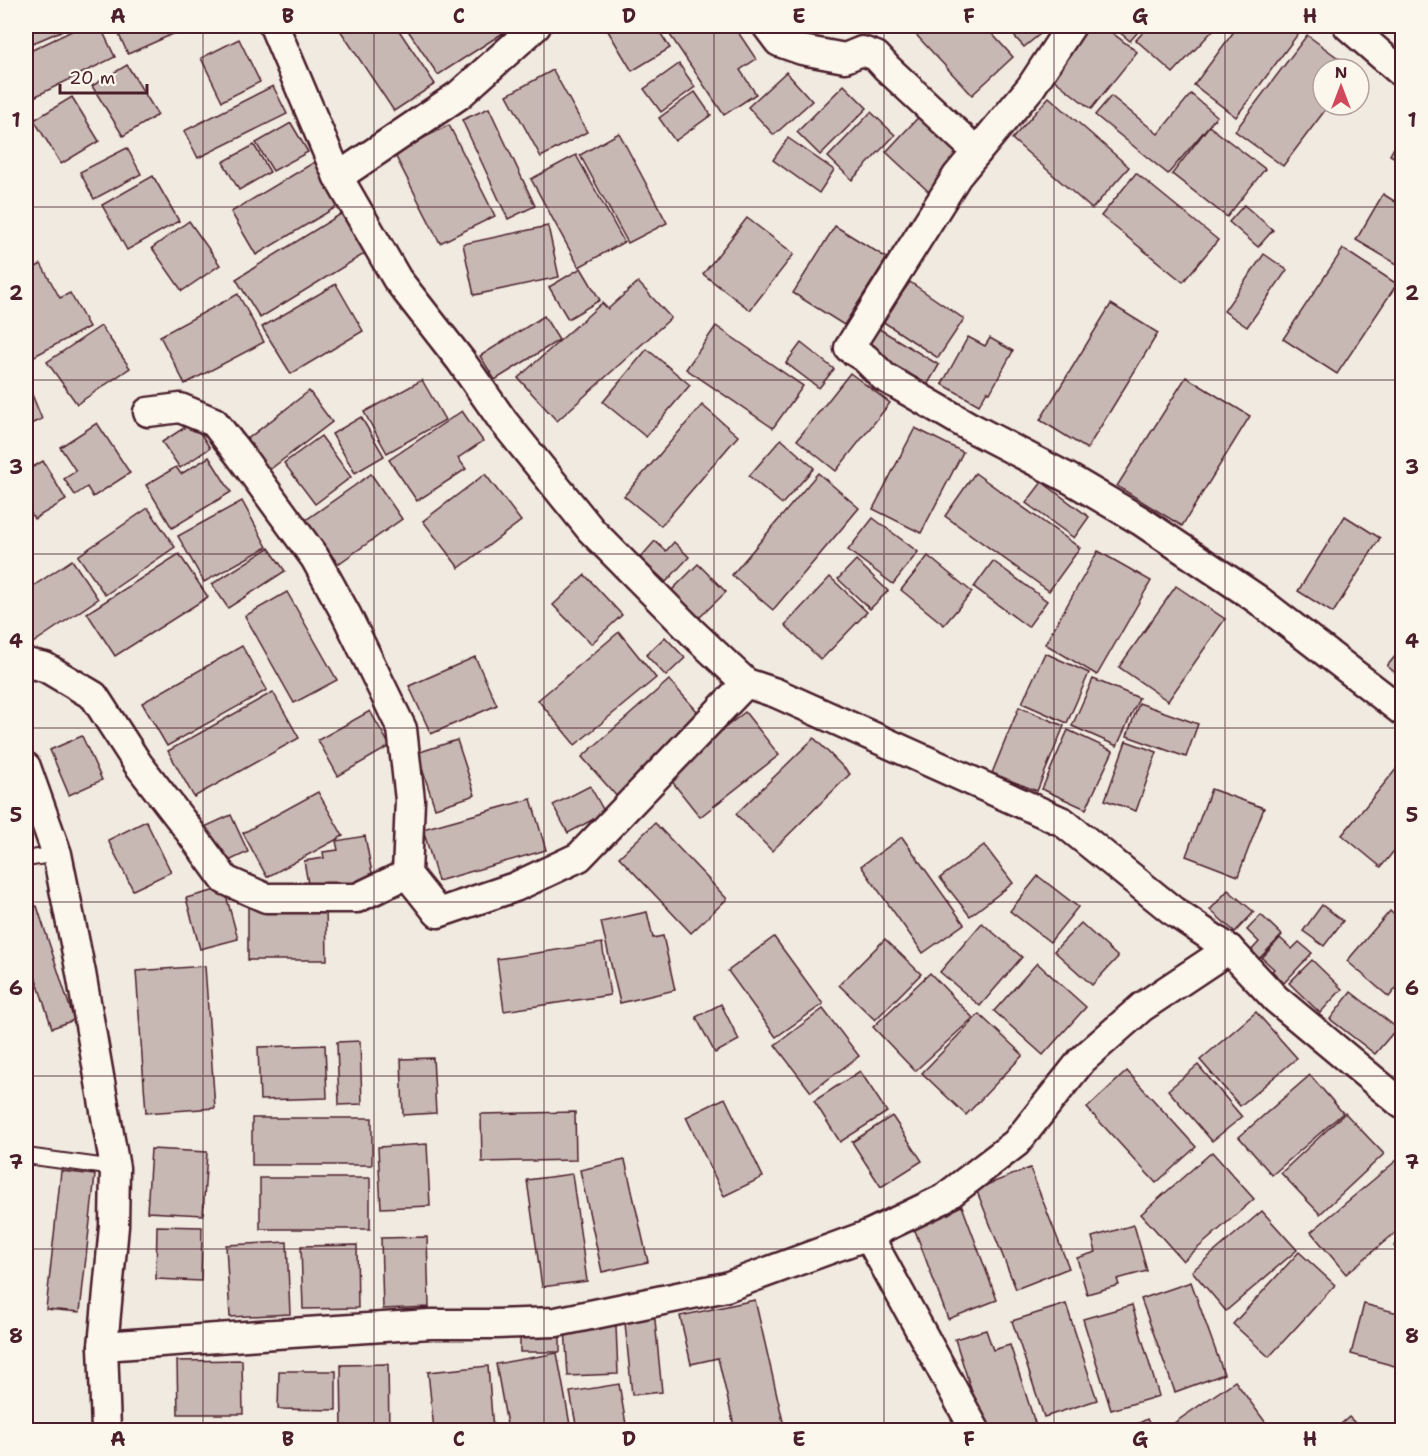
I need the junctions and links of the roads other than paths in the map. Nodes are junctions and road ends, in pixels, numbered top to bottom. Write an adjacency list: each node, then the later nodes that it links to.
1 (274, 26): 8 (street)
2 (536, 26): 8 (street)
3 (767, 26): 7 (street)
4 (1071, 26): 7 (street)
5 (1348, 26): 6 (street)
6 (1402, 73)
7 (977, 152): 12 (street)
8 (338, 177): 11 (street)
9 (148, 411): 16 (street)
10 (26, 663): 16 (street)
11 (746, 683): 16 (street); 17 (street)
12 (1402, 711)
13 (26, 767): 14 (street)
14 (57, 854): 15 (lane); 20 (street)
15 (26, 859)
16 (407, 874)
17 (1229, 949): 18 (street); 21 (street)
18 (1402, 1104)
19 (26, 1156): 20 (lane)
20 (116, 1168): 22 (street)
21 (867, 1235): 22 (street); 24 (street)
22 (104, 1346): 23 (street)
23 (106, 1431)
24 (975, 1431)

